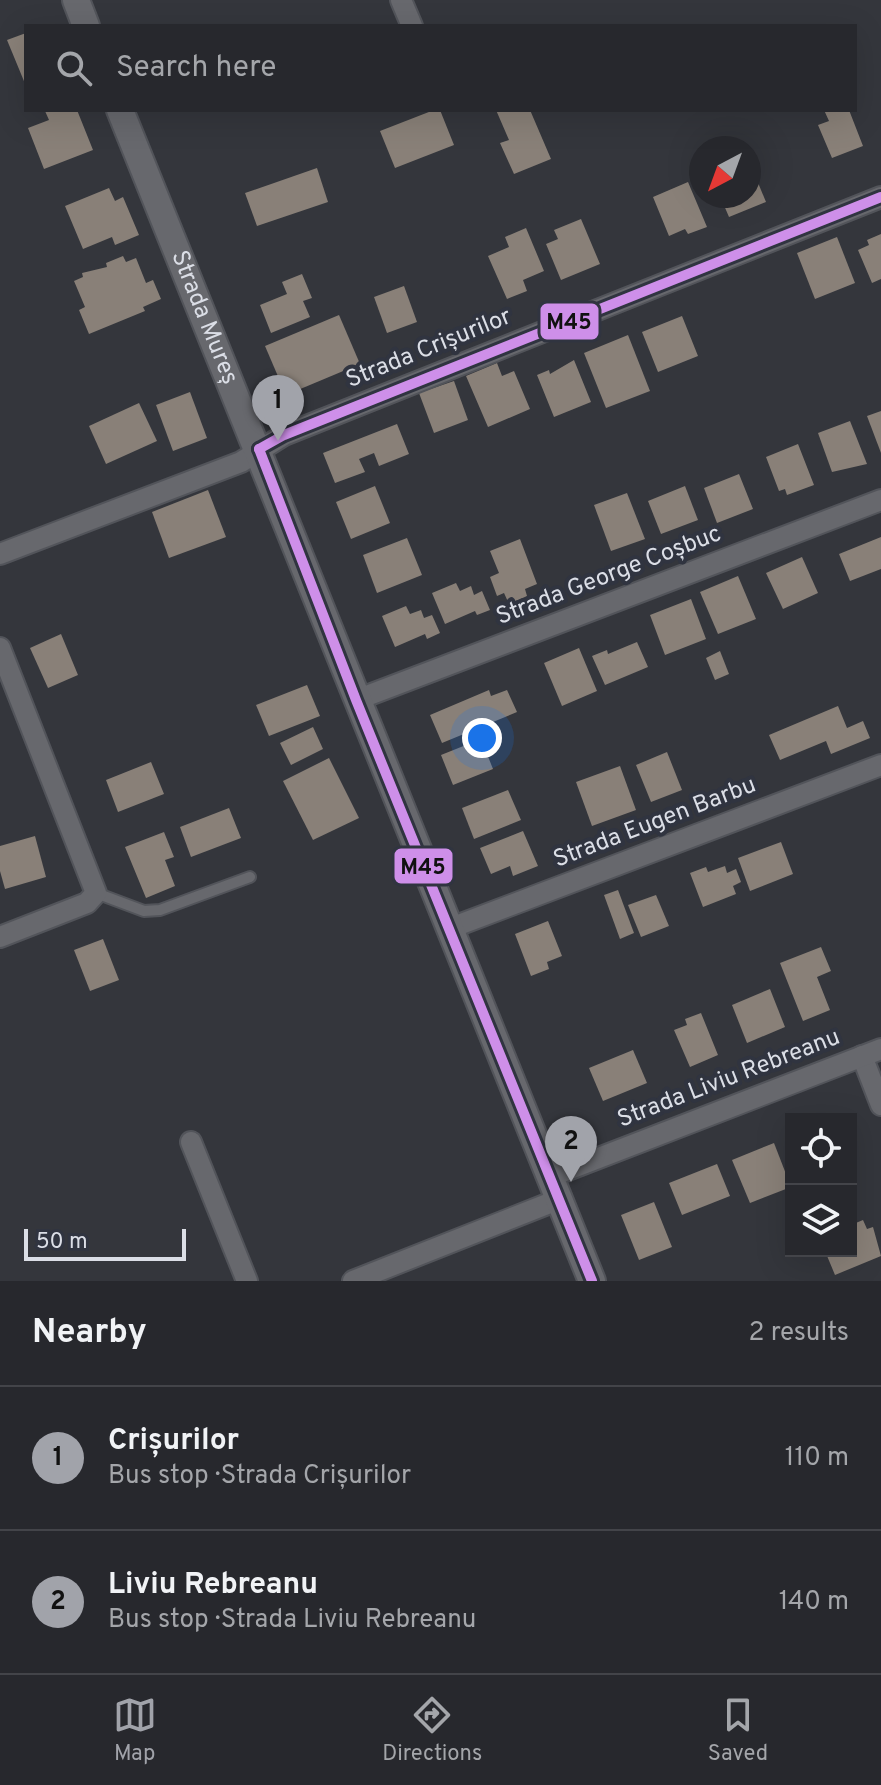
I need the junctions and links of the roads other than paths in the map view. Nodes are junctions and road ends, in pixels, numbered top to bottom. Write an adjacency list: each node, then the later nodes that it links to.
1 (76, 0): 3 (street)
2 (401, 0): 4 (street)
3 (85, 24)
4 (411, 24)
5 (121, 112): 7 (street, Strada Mureș)
6 (881, 197): 7 (street, Strada Crișurilor)
7 (259, 449): 9 (street, Strada Crișurilor); 11 (street, Strada Mureș)
8 (881, 500): 11 (street, Strada George Coșbuc)
9 (0, 554)
10 (0, 648): 14 (street)
11 (356, 700): 15 (street, Strada Mureș)
12 (881, 765): 15 (street, Strada Eugen Barbu)
13 (250, 877): 14 (lane)
14 (96, 893): 16 (street)
15 (448, 929): 20 (street, Strada Mureș)
16 (0, 937)
17 (872, 1052): 18 (street); 20 (street, Strada Liviu Rebreanu)
18 (881, 1105)
19 (191, 1142): 21 (street)
20 (556, 1187): 22 (street, Strada Liviu Rebreanu); 23 (street, Strada Mureș)
21 (247, 1281)
22 (353, 1281)
23 (592, 1281)

